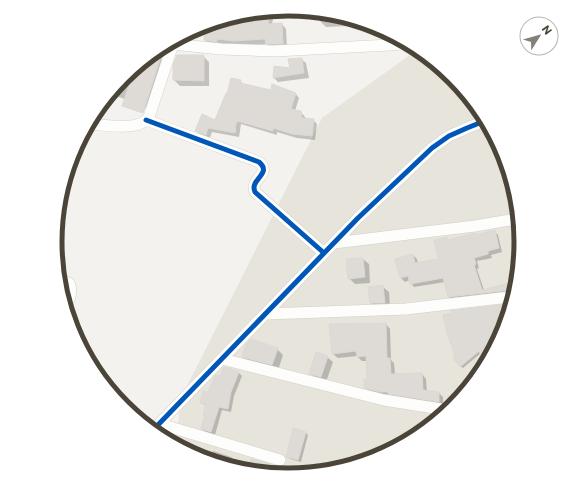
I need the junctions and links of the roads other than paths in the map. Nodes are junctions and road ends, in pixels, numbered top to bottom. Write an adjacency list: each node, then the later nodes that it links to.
1 (397, 44): 2 (street)
2 (178, 45)
3 (171, 49): 4 (street)
4 (146, 120): 6 (street); 9 (street)
5 (479, 123): 8 (street)
6 (95, 124)
7 (512, 220): 8 (street)
8 (334, 243): 9 (street)
9 (324, 254): 13 (street)
10 (65, 282): 12 (street)
11 (507, 297): 13 (street)
12 (69, 299)
13 (266, 314): 14 (street)
14 (222, 359): 15 (street); 16 (street)
15 (440, 409)
16 (157, 426): 17 (street)
17 (280, 460)

